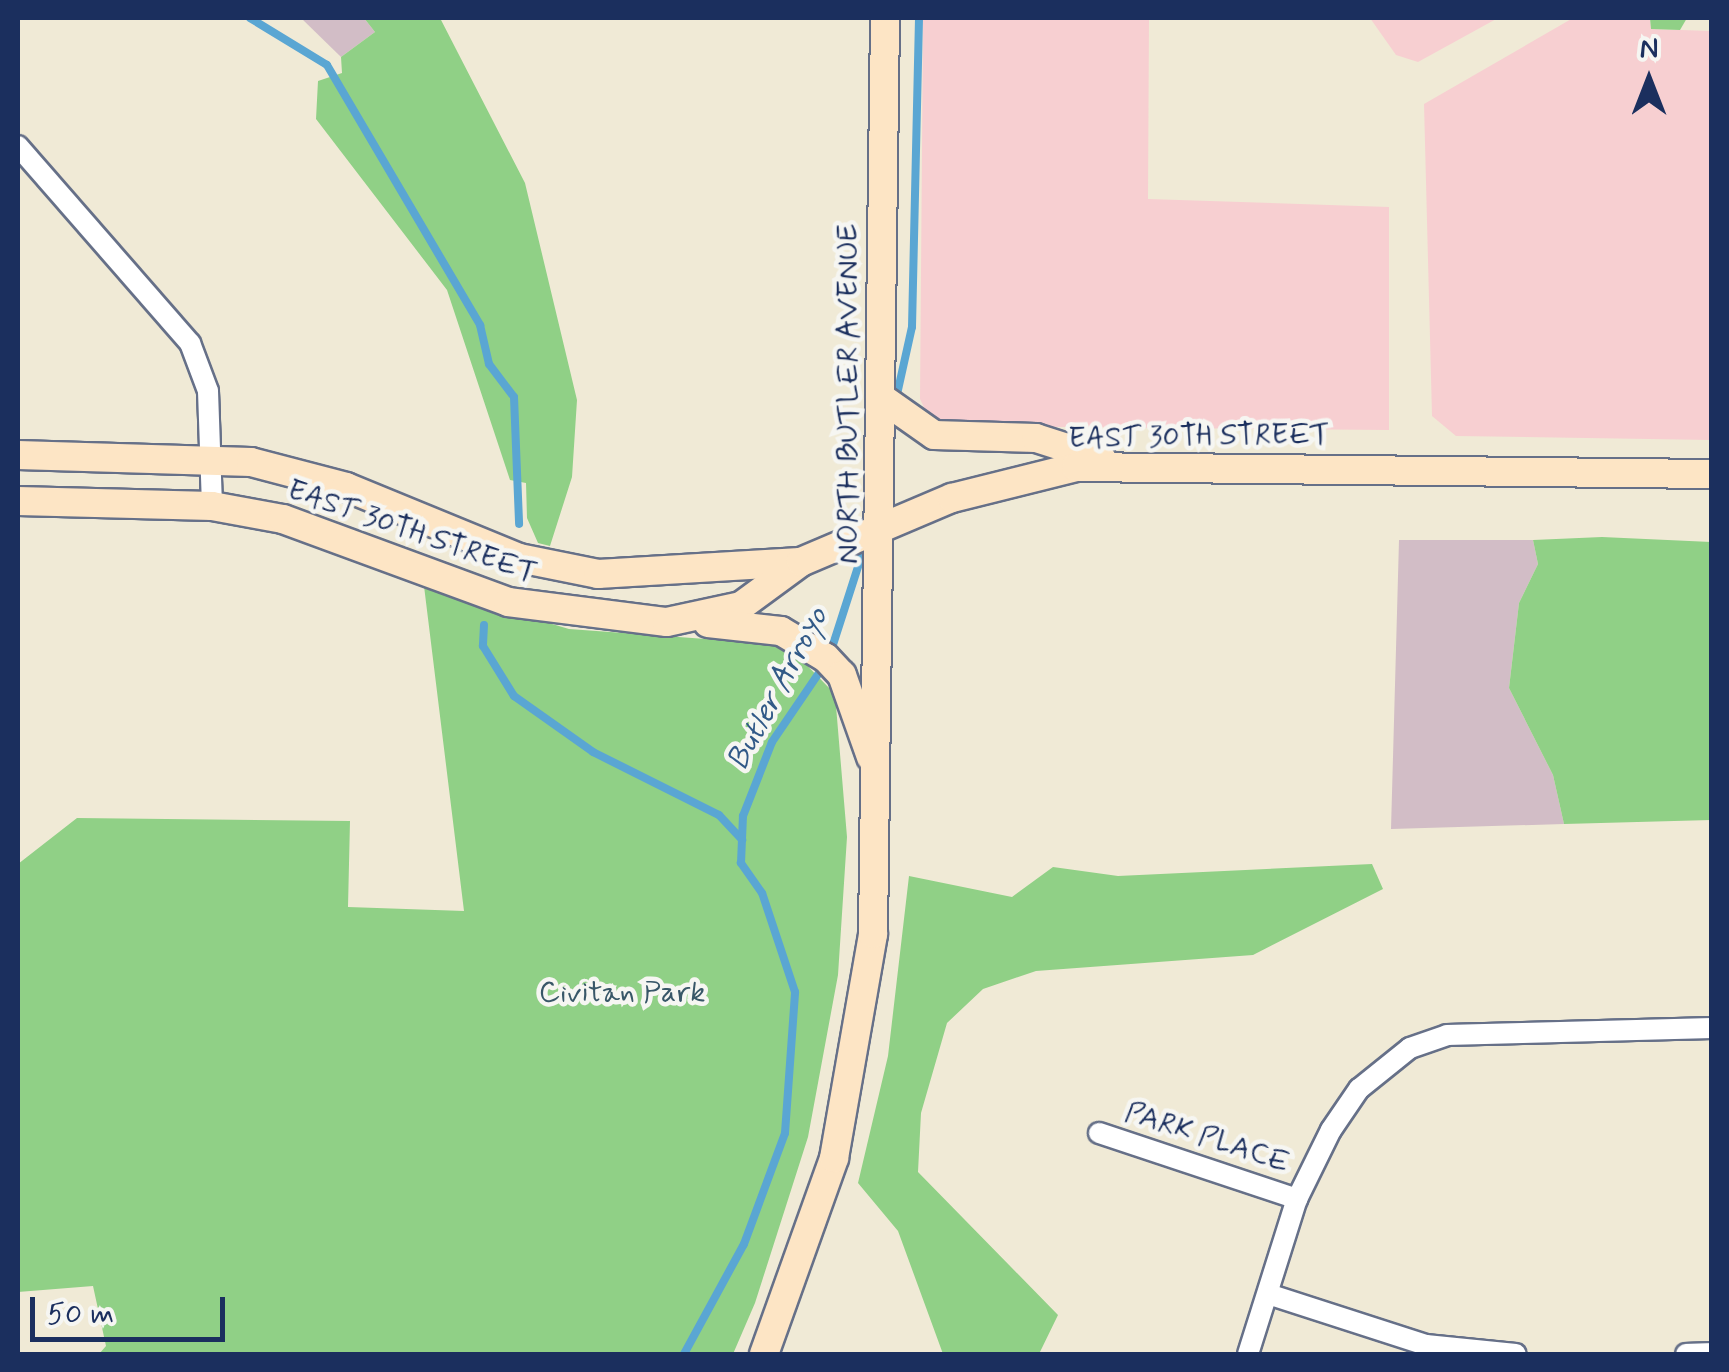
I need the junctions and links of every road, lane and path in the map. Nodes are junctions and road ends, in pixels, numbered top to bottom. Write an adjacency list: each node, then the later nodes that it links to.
1 (885, 18): 3 (main road, NORTH BUTLER AVENUE)
2 (18, 146): 5 (street)
3 (880, 397): 6 (main road); 10 (main road, NORTH BUTLER AVENUE)
4 (18, 455): 5 (main road)
5 (212, 458): 9 (street); 11 (main road)
6 (1123, 465): 7 (main road, EAST 30TH STREET); 10 (main road, EAST 30TH STREET)
7 (1712, 474)
8 (18, 501): 9 (main road, EAST 30TH STREET)
9 (212, 506): 12 (main road, EAST 30TH STREET)
10 (880, 529): 11 (main road, EAST 30TH STREET); 13 (main road, NORTH BUTLER AVENUE)
11 (801, 562): 12 (main road, EAST 30TH STREET)
12 (667, 622): 13 (main road)
13 (879, 778): 19 (main road, NORTH BUTLER AVENUE)
14 (1712, 1028): 16 (street)
15 (1098, 1134): 16 (street, PARK PLACE)
16 (1297, 1200): 17 (street)
17 (1268, 1294): 20 (street); 21 (street)
18 (1712, 1353): 22 (street)
19 (764, 1354)
20 (1248, 1354)
21 (1516, 1354)
22 (1686, 1354)

